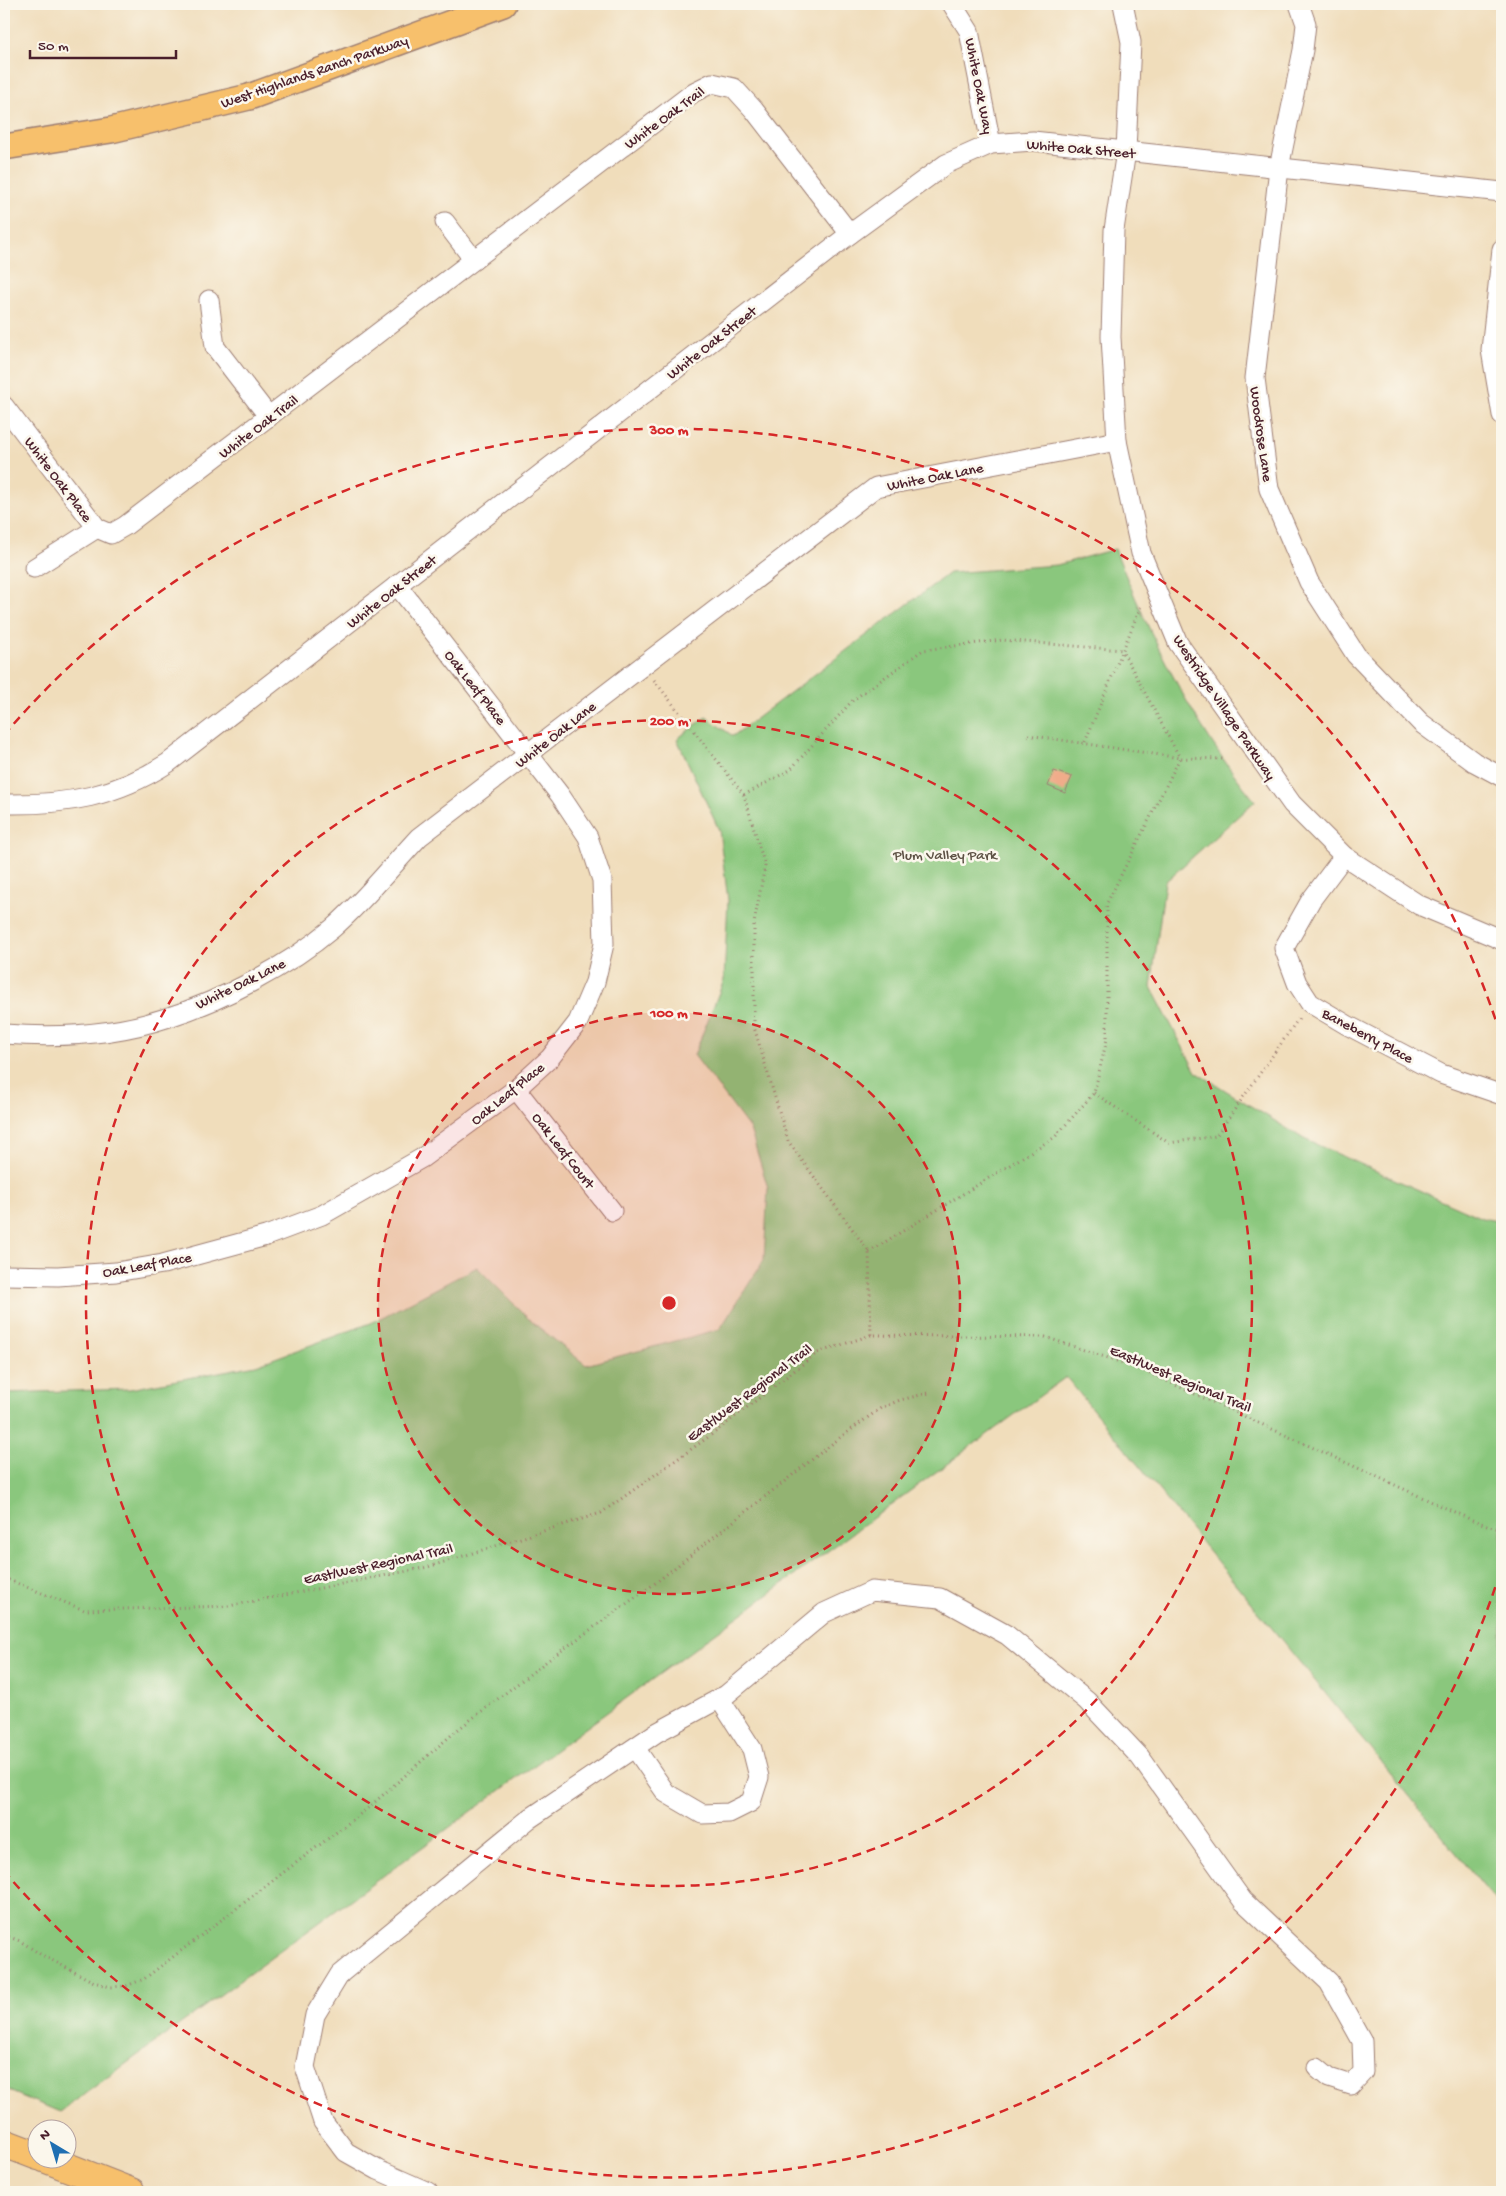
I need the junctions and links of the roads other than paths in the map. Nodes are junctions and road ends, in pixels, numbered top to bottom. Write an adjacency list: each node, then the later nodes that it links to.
1 (503, 4): 6 (main road, West Highlands Ranch Parkway)
2 (952, 4): 5 (street, White Oak Way)
3 (1123, 4): 7 (street, Westridge Village Parkway)
4 (1299, 4): 8 (street, Woodrose Lane)
5 (991, 144): 7 (street, White Oak Street); 11 (street, White Oak Street)
6 (4, 147)
7 (1126, 152): 8 (street, White Oak Street); 18 (street, Westridge Village Parkway)
8 (1278, 168): 9 (street, White Oak Street); 23 (street, Woodrose Lane)
9 (1502, 192)
10 (445, 222): 13 (street)
11 (850, 234): 13 (street, White Oak Trail); 21 (street, White Oak Street)
12 (1502, 249): 16 (street)
13 (474, 260): 17 (street, White Oak Trail)
14 (209, 300): 17 (street)
15 (4, 406): 19 (street, White Oak Place)
16 (1502, 415)
17 (269, 417): 19 (street, White Oak Trail)
18 (1117, 442): 22 (street, White Oak Lane); 25 (street, Westridge Village Parkway)
19 (97, 528): 20 (street)
20 (34, 568)
21 (397, 586): 22 (street, Oak Leaf Place); 24 (street, White Oak Street)
22 (528, 755): 27 (street, White Oak Lane); 28 (street, Oak Leaf Place)
23 (1502, 777)
24 (4, 804)
25 (1344, 856): 26 (street, Westridge Village Parkway); 29 (street, Baneberry Place)
26 (1502, 940)
27 (4, 1034)
28 (516, 1089): 30 (street, Oak Leaf Court); 31 (street, Oak Leaf Place)
29 (1502, 1095)
30 (612, 1212)
31 (4, 1275)
32 (719, 1698): 33 (street); 33 (street); 34 (street)
33 (635, 1748): 39 (street)
34 (1317, 2068)
35 (4, 2143): 36 (highway)
36 (28, 2152)
37 (70, 2168): 38 (highway)
38 (131, 2192)
39 (428, 2192)

